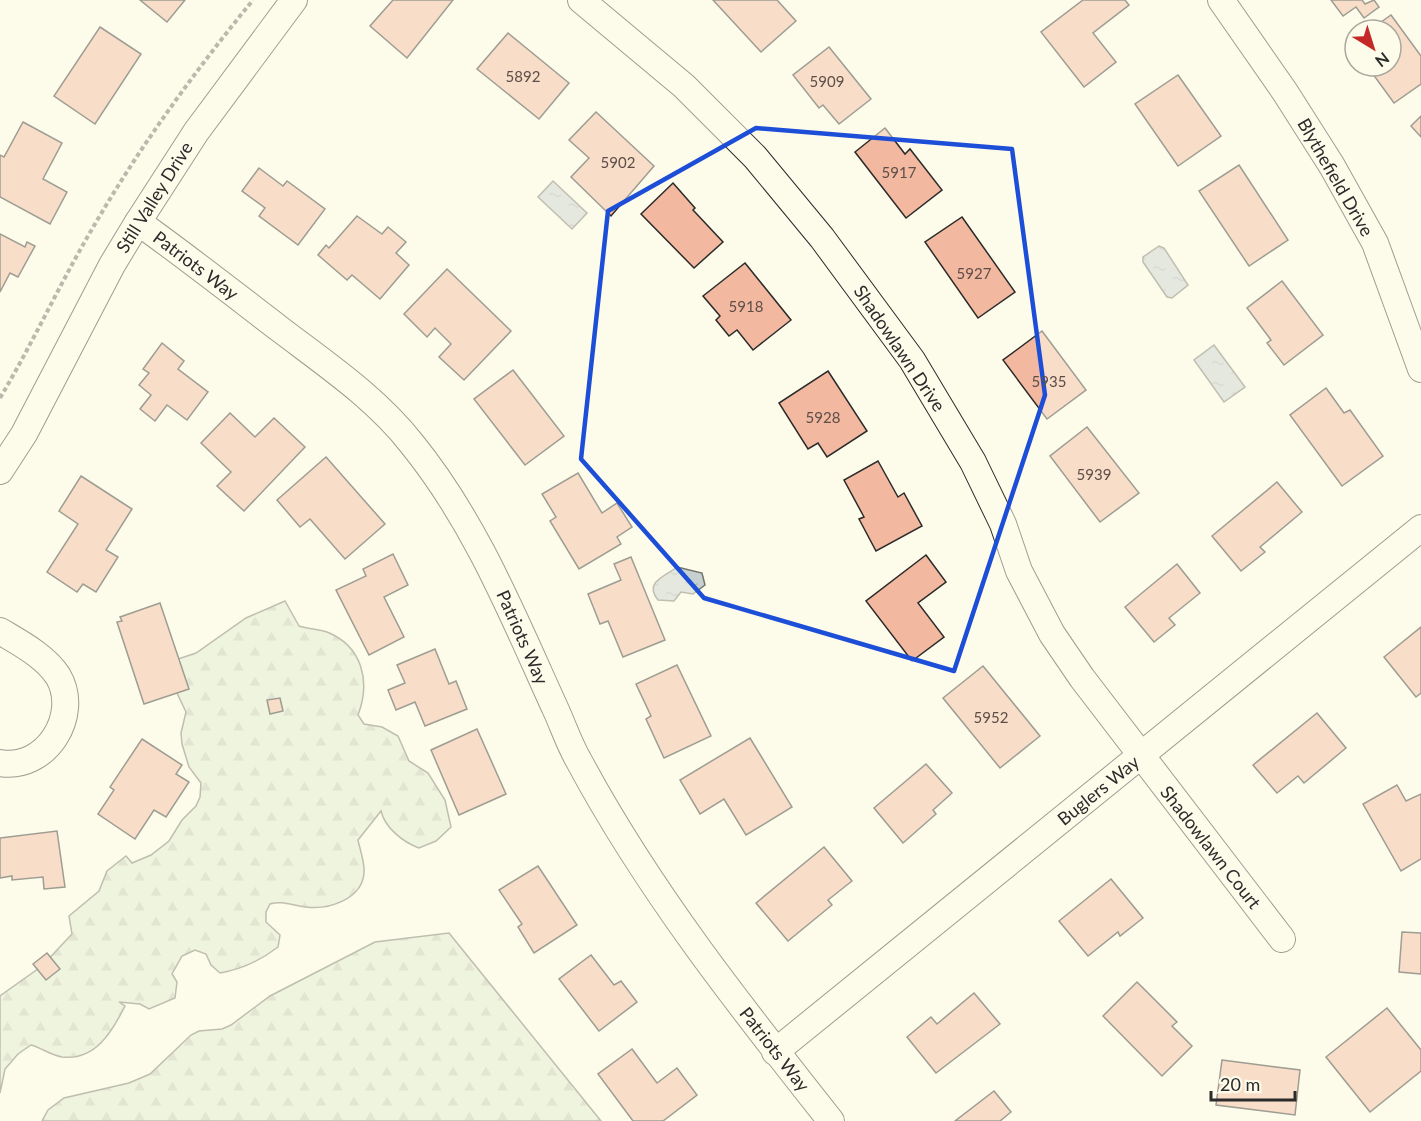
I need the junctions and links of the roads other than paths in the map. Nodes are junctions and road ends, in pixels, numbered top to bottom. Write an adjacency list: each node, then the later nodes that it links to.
1 (294, 0): 4 (street, Still Valley Drive)
2 (581, 0): 9 (street, Shadowlawn Drive)
3 (1221, 0): 5 (street, Blythefield Drive)
4 (138, 222): 6 (street, Still Valley Drive); 12 (street, Patriots Way)
5 (1421, 369)
6 (0, 471)
7 (1421, 528): 9 (street, Buglers Way)
8 (0, 631): 10 (street)
9 (1141, 755): 11 (street, Shadowlawn Court); 12 (street, Buglers Way)
10 (0, 763)
11 (1282, 939)
12 (775, 1052): 13 (street, Patriots Way)
13 (831, 1121)

